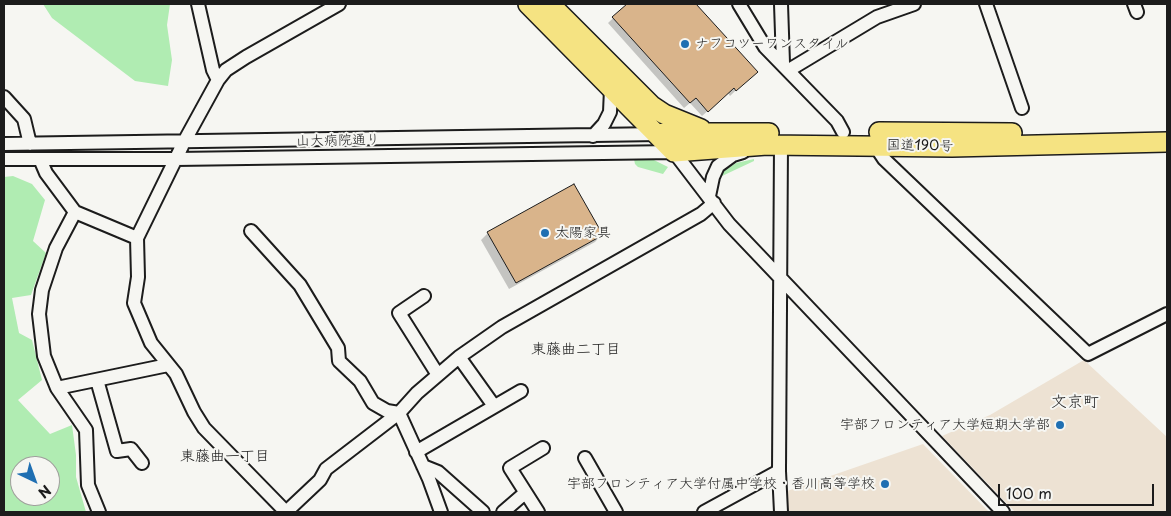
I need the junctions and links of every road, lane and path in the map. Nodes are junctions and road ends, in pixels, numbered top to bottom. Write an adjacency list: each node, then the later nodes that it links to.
1 (198, 4): 10 (street)
2 (339, 4): 10 (street)
3 (528, 4): 11 (highway, 国道190号)
4 (739, 4): 9 (street)
5 (781, 4): 9 (street)
6 (914, 4): 9 (street)
7 (986, 4): 13 (street)
8 (553, 7): 16 (highway, 国道190号); 17 (highway, 国道190号)
9 (786, 67): 15 (street)
10 (218, 80): 19 (street)
11 (611, 89): 17 (highway, 国道190号); 18 (street)
12 (4, 97): 22 (street)
13 (1022, 108)
14 (1167, 131): 15 (highway, 国道190号)
15 (842, 132): 16 (highway, 国道190号)
16 (720, 133): 17 (highway, 国道190号)
17 (659, 134): 18 (street, 山大病院通り); 25 (highway, 国道190号)
18 (593, 136): 19 (street, 山大病院通り)
19 (184, 142): 22 (street, 山大病院通り); 28 (street)
20 (1167, 142): 23 (highway, 国道190号)
21 (4, 144): 22 (street, 山大病院通り)
22 (30, 144)
23 (874, 144): 24 (highway, 国道190号); 35 (street)
24 (774, 145): 25 (highway, 国道190号); 29 (street); 33 (street)
25 (674, 152): 28 (street, 山大病院通り); 29 (street)
26 (4, 159): 27 (street, 山大病院通り)
27 (40, 159): 28 (street, 山大病院通り); 30 (street)
28 (176, 160): 32 (street)
29 (712, 200): 33 (street); 36 (street)
30 (75, 212): 32 (street); 40 (street)
31 (252, 231): 43 (street)
32 (137, 238): 37 (street)
33 (781, 277): 49 (street); 60 (street)
34 (424, 296): 38 (street)
35 (1167, 314)
36 (459, 357): 38 (street); 42 (street)
37 (168, 365): 39 (street); 52 (street)
38 (438, 375): 43 (street)
39 (97, 380): 40 (street); 47 (street)
40 (57, 388): 51 (street)
41 (521, 391): 42 (street)
42 (494, 406): 45 (street)
43 (399, 413): 45 (street); 52 (street)
44 (543, 448): 50 (street)
45 (416, 452): 48 (street)
46 (584, 458): 57 (street)
47 (142, 462)
48 (423, 466): 53 (street); 54 (street)
49 (779, 470): 58 (street); 59 (street)
50 (525, 493): 55 (street); 56 (street)
51 (99, 512)
52 (286, 512)
53 (441, 512)
54 (484, 512)
55 (503, 512)
56 (538, 512)
57 (616, 512)
58 (704, 512)
59 (781, 512)
60 (1002, 512)

